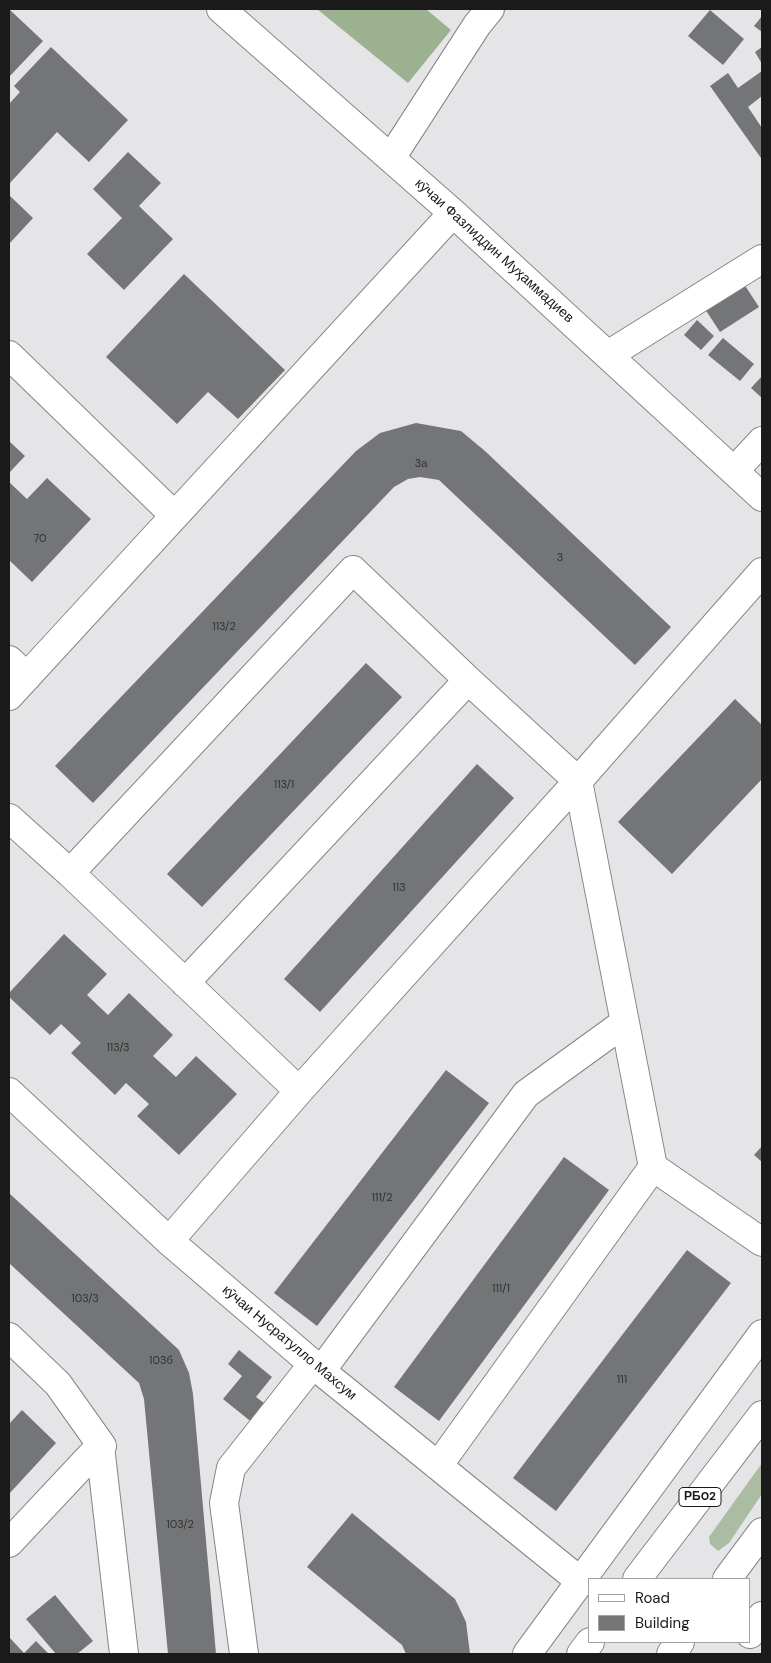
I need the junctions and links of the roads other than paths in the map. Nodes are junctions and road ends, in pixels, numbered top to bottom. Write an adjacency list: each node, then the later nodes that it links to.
1 (221, 9): 3 (main road, кӯчаи Фазлиддин Муҳаммадиев)
2 (490, 9): 3 (main road)
3 (391, 158): 4 (main road, кӯчаи Фазлиддин Муҳаммадиев)
4 (453, 213): 7 (main road, кӯчаи Фазлиддин Муҳаммадиев); 11 (main road)
5 (762, 259): 7 (main road)
6 (9, 355): 11 (main road)
7 (608, 355): 9 (main road, кӯчаи Фазлиддин Муҳаммадиев)
8 (762, 441): 9 (main road)
9 (734, 471): 10 (main road, кӯчаи Фазлиддин Муҳаммадиев)
10 (762, 497)
11 (174, 515): 13 (main road)
12 (762, 572): 16 (main road)
13 (18, 668): 15 (main road)
14 (468, 680): 16 (main road); 18 (main road); 19 (main road)
15 (9, 696)
16 (578, 781): 20 (main road); 21 (main road)
17 (9, 818): 18 (main road)
18 (70, 873): 19 (main road)
19 (185, 983): 21 (main road)
20 (624, 1022): 23 (main road); 28 (main road)
21 (299, 1091): 24 (main road)
22 (9, 1092): 24 (main road, кӯчаи Нусратулло Махсум)
23 (653, 1167): 25 (main road); 31 (main road)
24 (169, 1241): 28 (main road, кӯчаи Нусратулло Махсум)
25 (762, 1242)
26 (762, 1334): 36 (main road)
27 (9, 1337): 30 (main road)
28 (317, 1368): 31 (main road, кӯчаи Нусратулло Махсум); 43 (main road)
29 (762, 1415): 34 (main road, РБ02)
30 (100, 1446): 33 (main road); 42 (main road)
31 (438, 1466): 36 (main road, кӯчаи Нусратулло Махсум)
32 (762, 1532): 35 (main road)
33 (9, 1543)
34 (639, 1578)
35 (728, 1578)
36 (580, 1581): 44 (main road)
37 (762, 1616): 38 (main road)
38 (751, 1632)
39 (589, 1643): 45 (main road)
40 (679, 1643): 46 (main road)
41 (744, 1643): 47 (main road)
42 (124, 1654)
43 (244, 1654)
44 (527, 1654)
45 (580, 1654)
46 (671, 1654)
47 (736, 1654)

